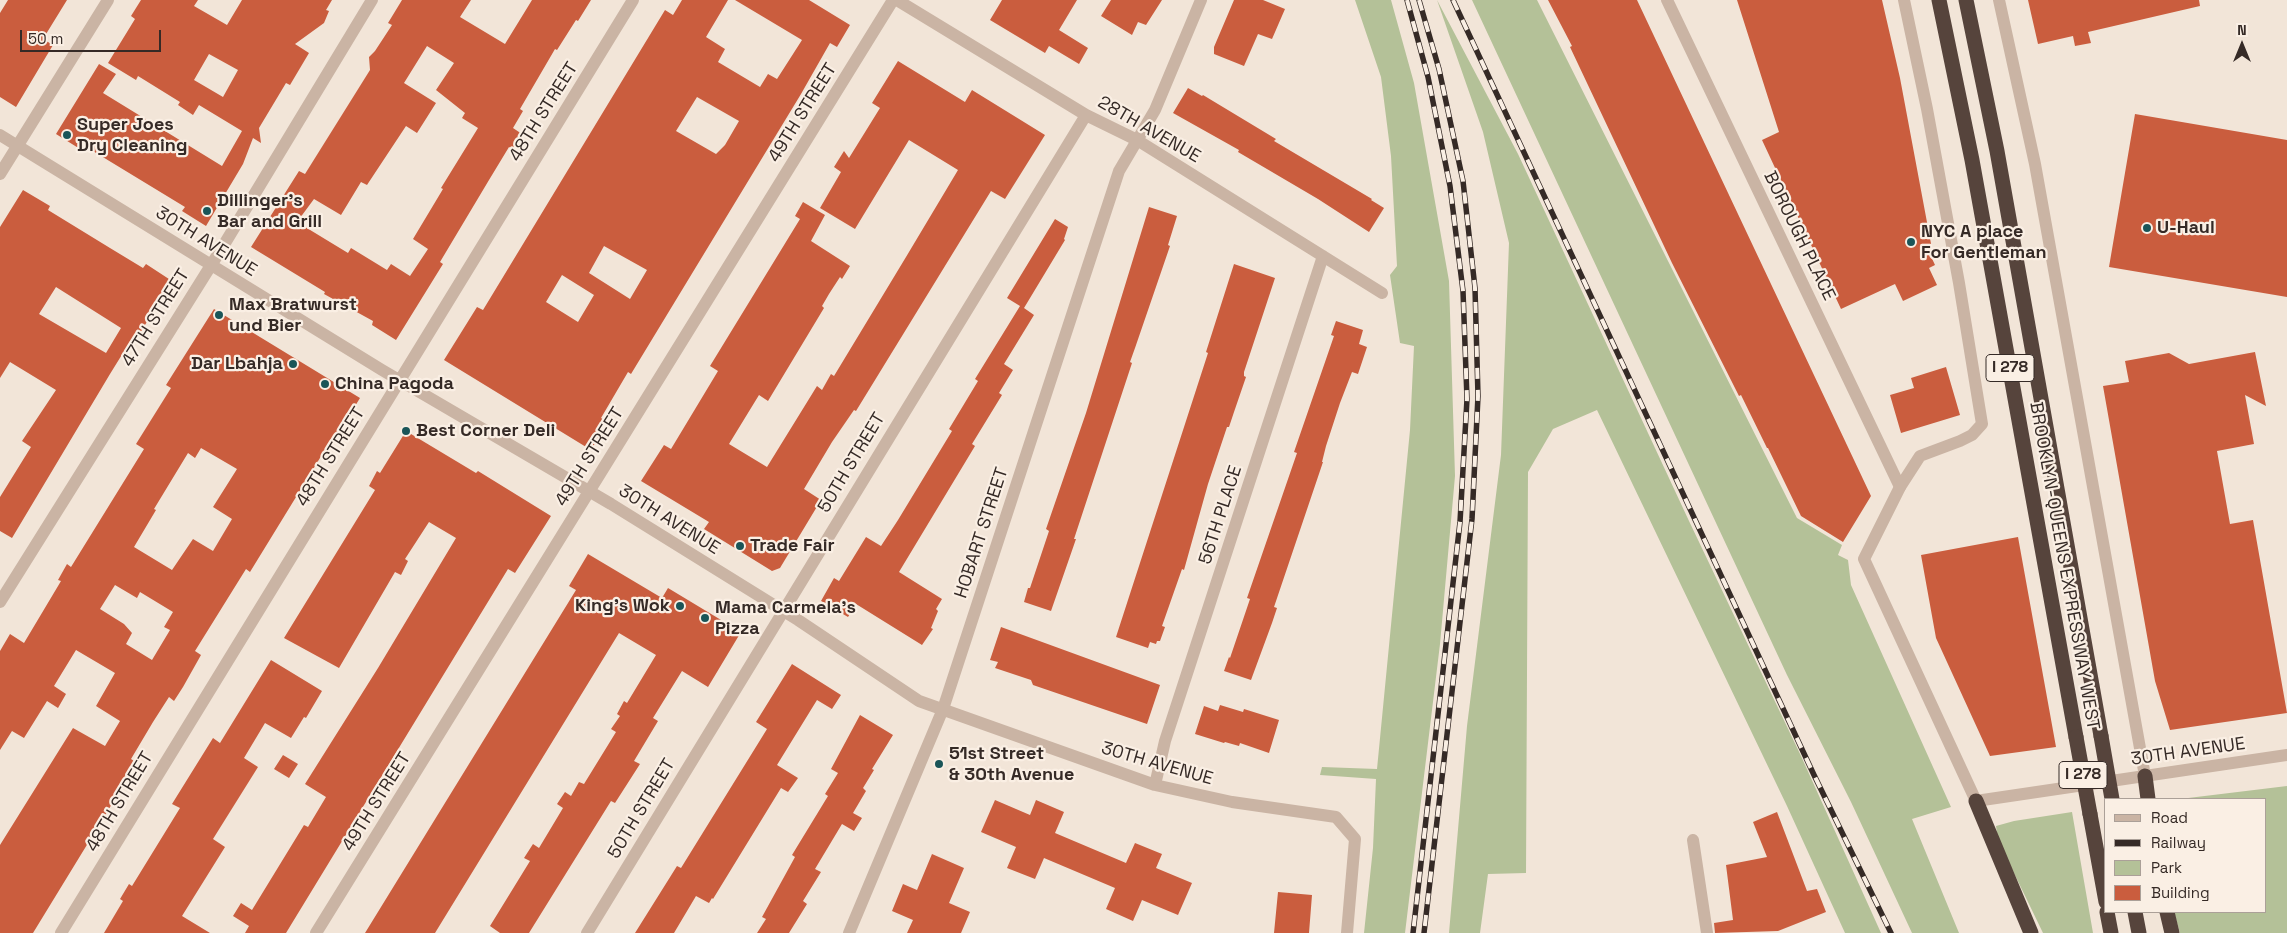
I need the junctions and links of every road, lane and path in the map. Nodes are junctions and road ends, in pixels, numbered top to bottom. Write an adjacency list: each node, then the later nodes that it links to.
1 (108, 0): 14 (street)
2 (372, 0): 17 (street, 47TH STREET)
3 (633, 0): 19 (street, 48TH STREET)
4 (895, 0): 11 (street, 28TH AVENUE); 21 (street, 49TH STREET)
5 (1201, 0): 13 (street)
6 (1667, 0): 20 (street, BOROUGH PLACE)
7 (1904, 0): 20 (street)
8 (1939, 0): 33 (highway, BROOKLYN-QUEENS EXPRESSWAY WEST / I 278, bridge)
9 (1966, 0): 29 (highway, BROOKLYN-QUEENS EXPRESSWAY WEST / I 278, bridge)
10 (1999, 0): 27 (street)
11 (1086, 114): 13 (street, 28TH AVENUE); 24 (street, 50TH STREET)
12 (0, 134): 14 (street, 30TH AVENUE)
13 (1137, 140): 16 (street, 28TH AVENUE); 25 (street, HOBART STREET)
14 (18, 146): 15 (street); 17 (street, 30TH AVENUE)
15 (0, 174)
16 (1323, 256): 18 (street, 28TH AVENUE); 28 (street, 56TH PLACE)
17 (210, 265): 19 (street, 30TH AVENUE); 22 (street, 47TH STREET)
18 (1382, 293)
19 (399, 380): 21 (street, 30TH AVENUE); 37 (street, 48TH STREET)
20 (1900, 487): 31 (street)
21 (589, 492): 24 (street, 30TH AVENUE); 38 (street, 49TH STREET)
22 (6, 580): 23 (street, 47TH STREET)
23 (0, 602)
24 (783, 611): 25 (street, 30TH AVENUE); 39 (street, 50TH STREET)
25 (943, 709): 28 (street, 30TH AVENUE); 40 (street, HOBART STREET)
26 (2287, 755): 27 (street, 30TH AVENUE)
27 (2145, 776): 30 (highway); 31 (street, 30TH AVENUE)
28 (1154, 785): 41 (street, 30TH AVENUE)
29 (2112, 798)
30 (2148, 798)
31 (1976, 801): 43 (highway)
32 (1693, 840): 42 (street)
33 (2104, 891)
34 (2107, 913): 44 (highway)
35 (2134, 913): 45 (highway)
36 (2167, 913): 46 (highway)
37 (61, 933)
38 (316, 933)
39 (587, 933)
40 (849, 933)
41 (1347, 933)
42 (1707, 933)
43 (2031, 933)
44 (2111, 933)
45 (2139, 933)
46 (2172, 933)

